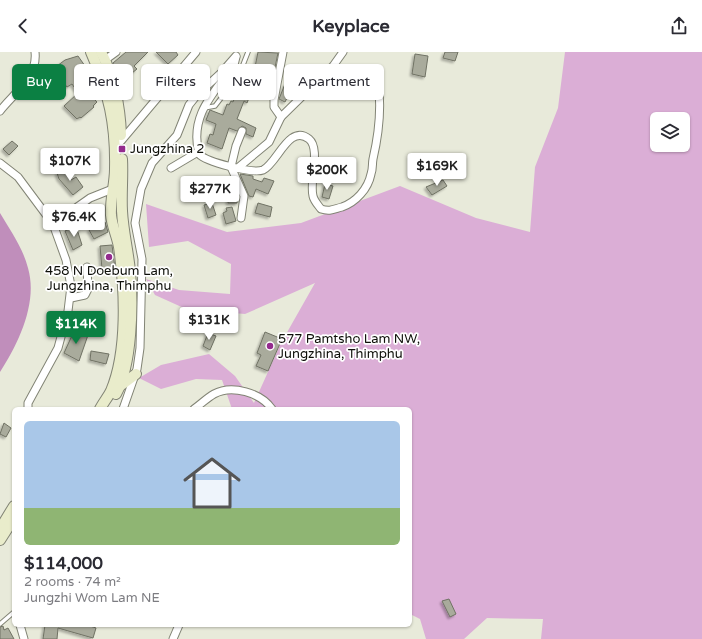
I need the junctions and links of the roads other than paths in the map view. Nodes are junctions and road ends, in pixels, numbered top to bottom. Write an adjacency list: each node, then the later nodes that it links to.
1 (35, 52): 12 (street)
2 (91, 52): 21 (main road)
3 (116, 52): 9 (street)
4 (196, 52): 15 (street)
5 (248, 52): 11 (lane)
6 (283, 52): 13 (street)
7 (343, 52): 13 (street)
8 (237, 54): 11 (street); 26 (street)
9 (103, 56): 15 (main road)
10 (379, 100): 19 (street)
11 (203, 108): 16 (street)
12 (0, 111)
13 (282, 117): 19 (street)
14 (242, 131): 18 (street)
15 (121, 141): 21 (main road)
16 (198, 152): 18 (street); 20 (street)
17 (0, 163): 23 (street)
18 (231, 167): 19 (street); 22 (street)
19 (239, 167)
20 (171, 168)
21 (118, 187): 23 (street); 27 (main road); 29 (main road)
22 (242, 218)
23 (53, 224): 25 (street)
24 (87, 267): 25 (street)
25 (71, 298): 28 (street)
26 (136, 374): 27 (main road); 31 (street)
27 (120, 386): 30 (main road)
28 (28, 407)
29 (101, 407)
30 (109, 407)
31 (124, 407)
32 (197, 407): 33 (street)
33 (270, 407)
34 (12, 509): 36 (main road)
35 (12, 521): 37 (main road)
36 (0, 529)
37 (0, 540)
38 (12, 614): 39 (lane)
39 (0, 624)
40 (21, 627): 42 (street)
41 (178, 627): 43 (street)
42 (24, 639)
43 (173, 639)

